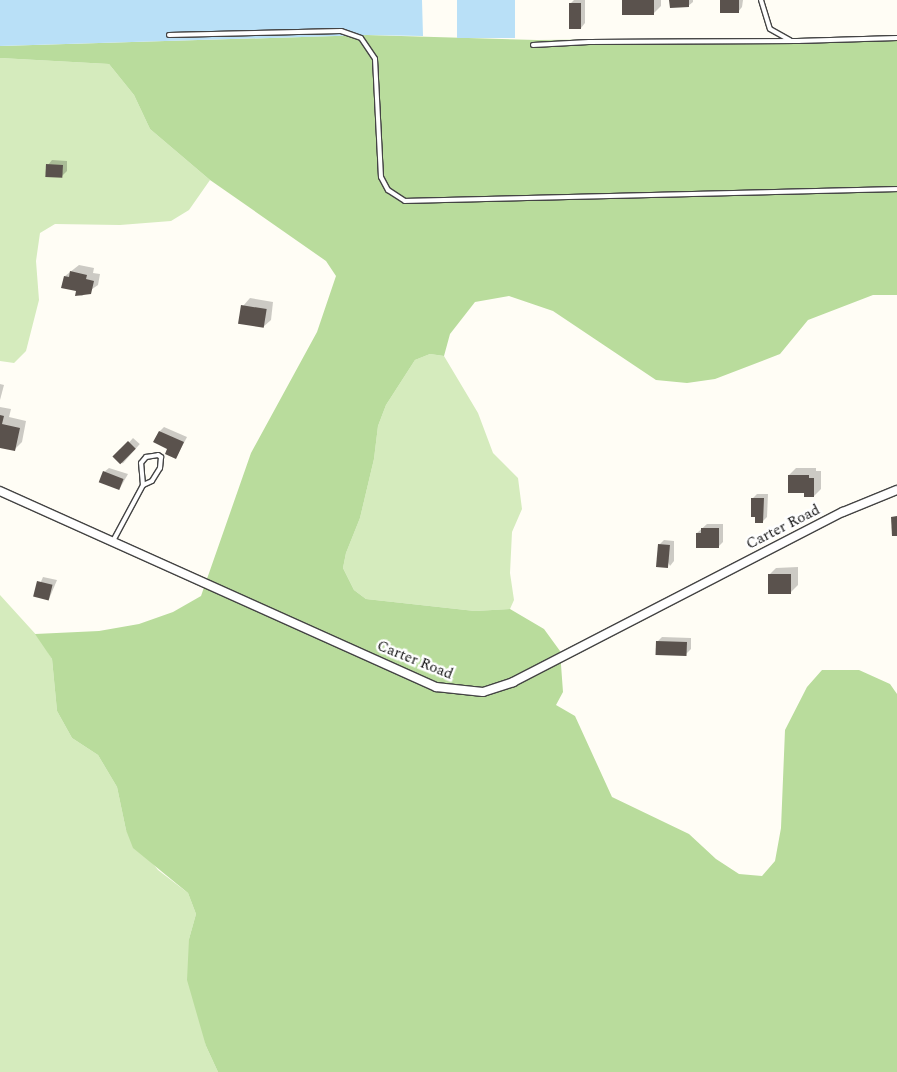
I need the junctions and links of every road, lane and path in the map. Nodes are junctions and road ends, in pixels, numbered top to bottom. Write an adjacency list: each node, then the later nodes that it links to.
1 (761, 0): 4 (lane)
2 (169, 35): 6 (lane)
3 (897, 38): 4 (lane)
4 (799, 41): 5 (lane)
5 (533, 45)
6 (897, 189)
7 (143, 485): 7 (lane); 10 (lane)
8 (897, 490): 10 (street, Carter Road)
9 (0, 491): 10 (street, Carter Road)
10 (113, 541)

